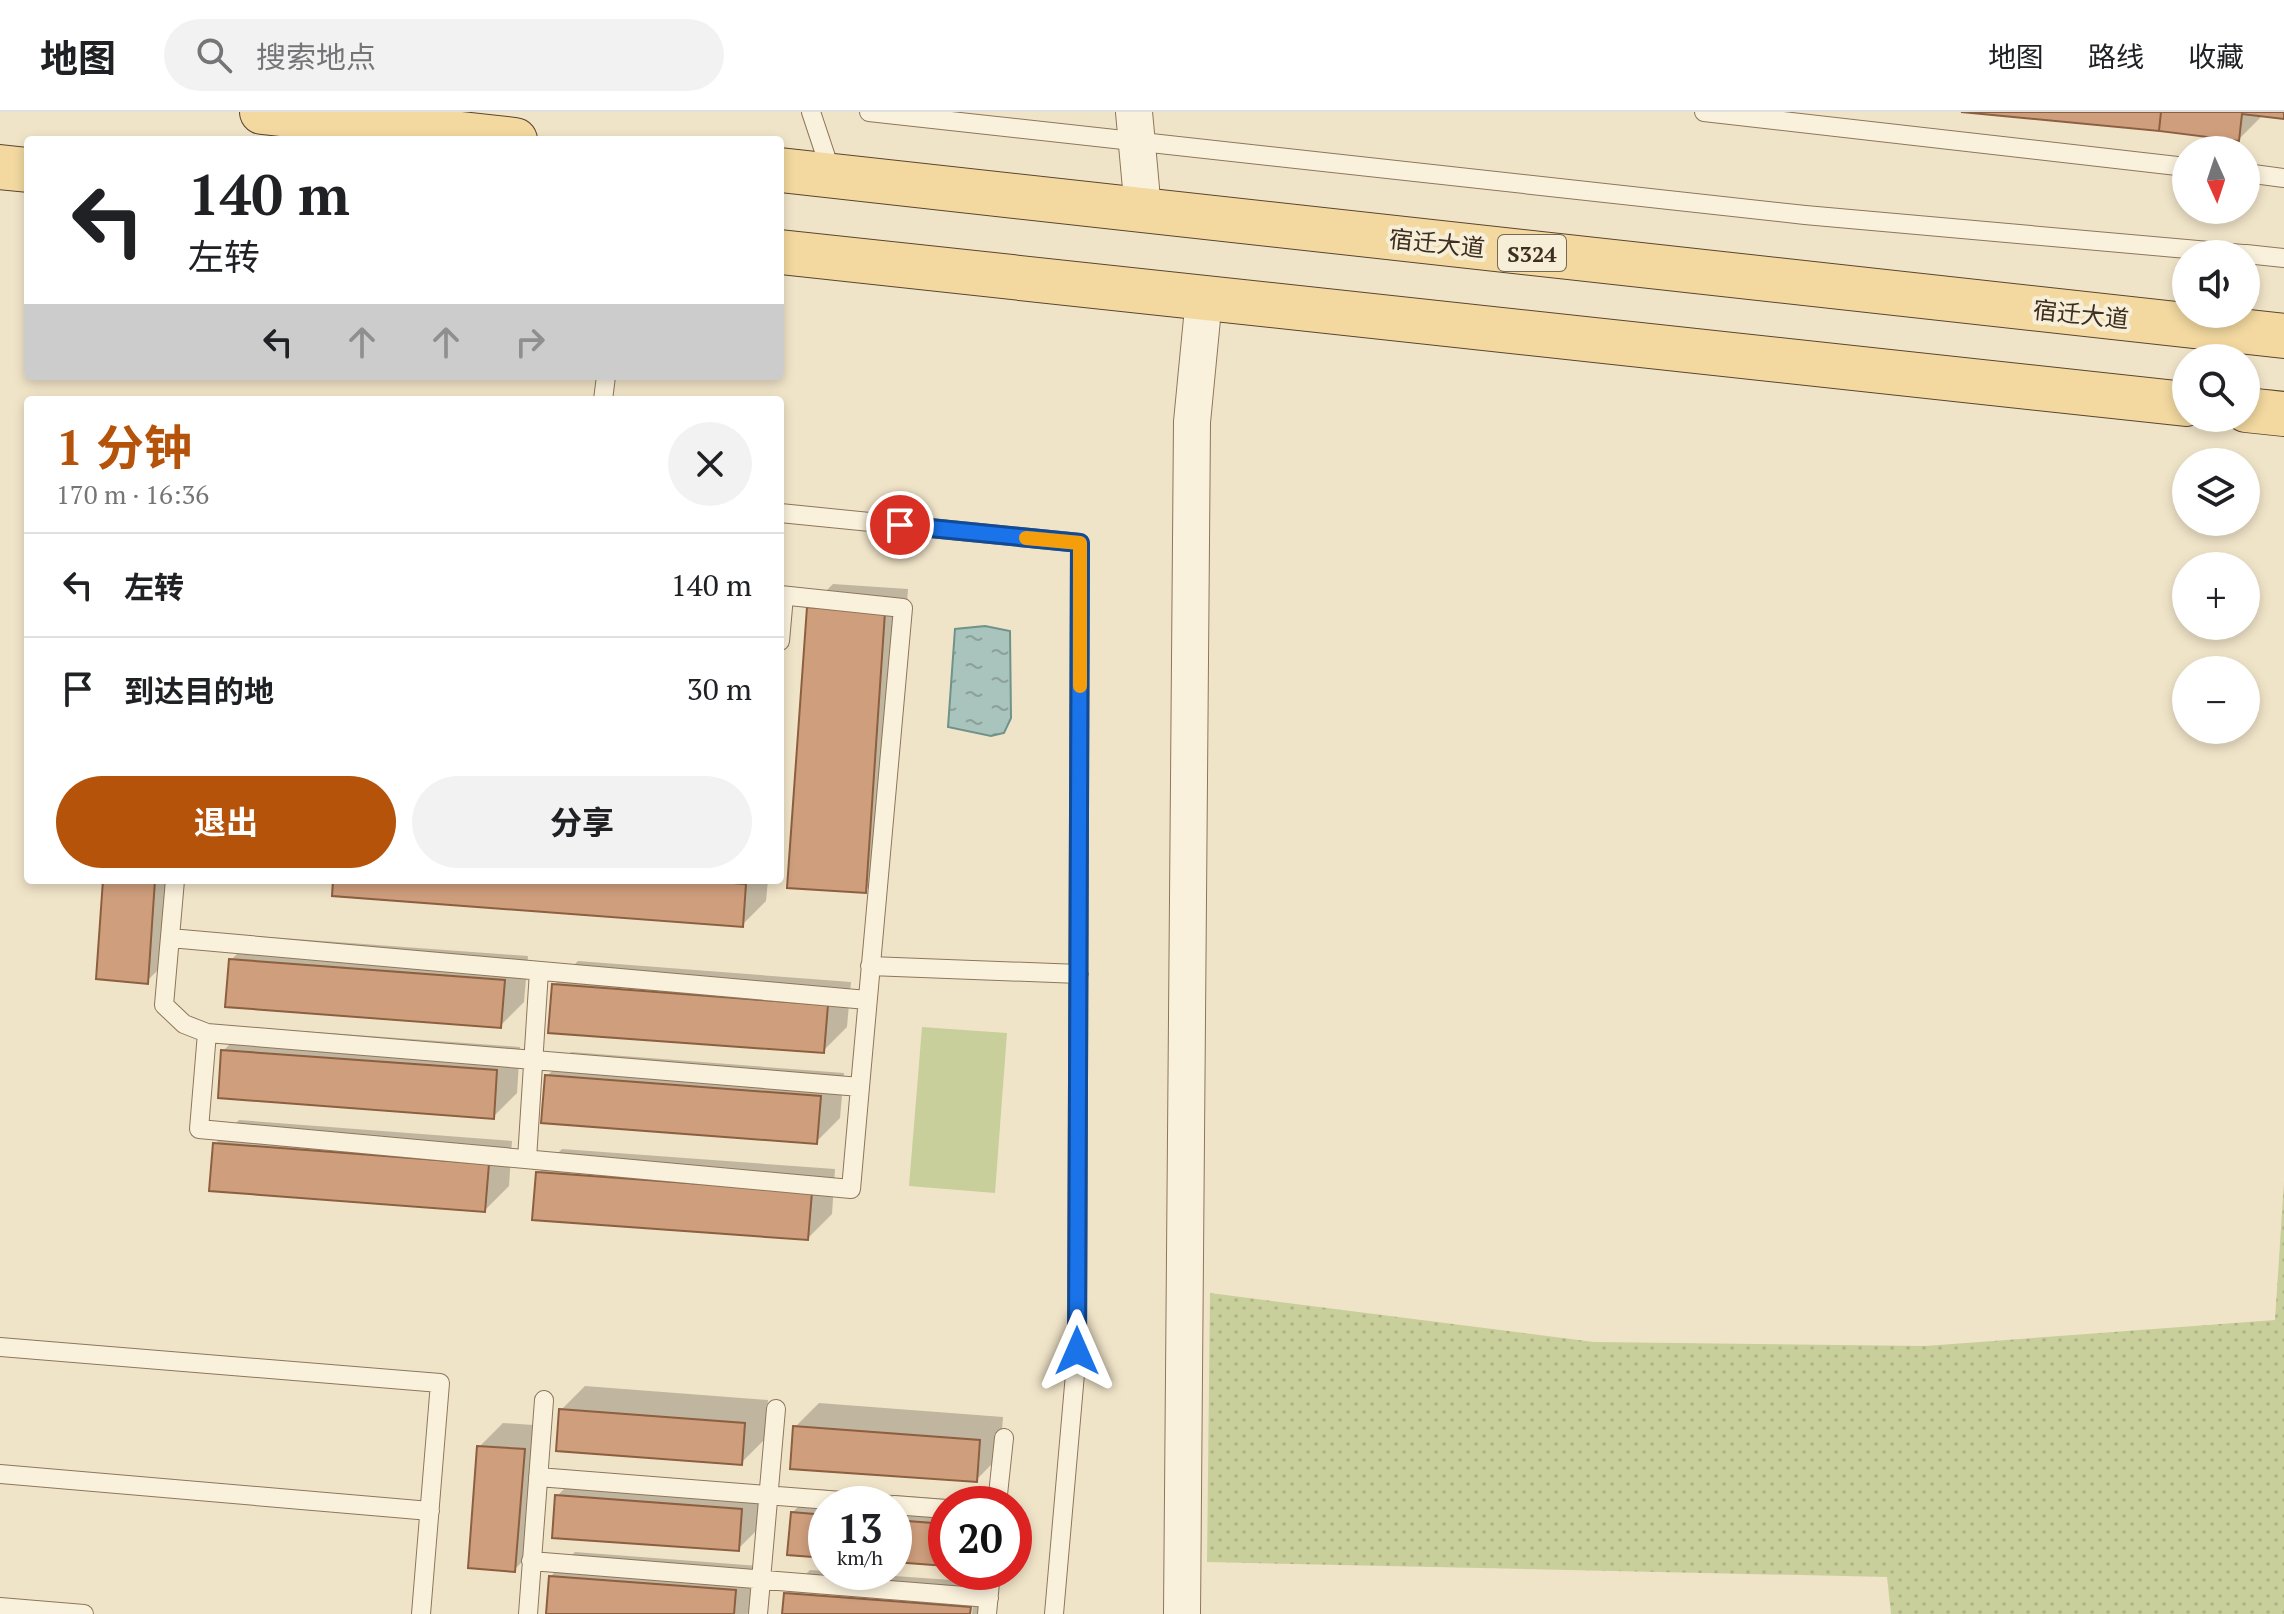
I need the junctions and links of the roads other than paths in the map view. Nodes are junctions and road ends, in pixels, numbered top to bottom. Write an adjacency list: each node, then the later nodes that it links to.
1 (262, 112): 5 (main road)
2 (811, 112): 12 (lane)
3 (869, 112): 6 (lane)
4 (1704, 112): 8 (lane)
5 (475, 123): 7 (main road)
6 (1135, 127): 15 (street); 16 (lane)
7 (506, 136)
8 (2172, 165)
9 (0, 167): 10 (main road)
10 (24, 170)
11 (784, 170): 12 (main road, 宿迁大道 / S324)
12 (832, 175): 15 (main road, 宿迁大道 / S324)
13 (2260, 175): 14 (lane)
14 (2284, 178)
15 (1143, 210): 21 (main road, 宿迁大道 / S324)
16 (2172, 248)
17 (784, 252): 20 (main road)
18 (2260, 256): 19 (lane)
19 (2284, 258)
20 (1204, 298): 22 (main road); 56 (street)
21 (2284, 336)
22 (2172, 402)
23 (2260, 411): 24 (main road)
24 (2284, 414)
25 (784, 513): 31 (lane)
26 (784, 596): 29 (lane)
27 (175, 884): 28 (lane)
28 (170, 938): 30 (lane); 33 (lane)
29 (870, 966): 31 (lane); 32 (lane)
30 (539, 971): 32 (lane); 34 (lane)
31 (1079, 974): 55 (lane)
32 (867, 1000): 35 (lane)
33 (207, 1033): 34 (lane); 36 (lane)
34 (533, 1060): 35 (lane); 36 (lane)
35 (860, 1087): 36 (lane)
36 (527, 1159)
37 (0, 1347): 46 (lane)
38 (544, 1400): 42 (lane)
39 (776, 1409): 44 (lane)
40 (1004, 1438): 43 (lane)
41 (0, 1474): 46 (lane)
42 (538, 1477): 44 (lane); 47 (lane)
43 (999, 1486)
44 (769, 1495): 45 (lane); 48 (lane)
45 (808, 1498)
46 (430, 1511): 52 (lane)
47 (531, 1561): 48 (lane); 53 (lane)
48 (761, 1580): 49 (lane); 54 (lane)
49 (988, 1606)
50 (0, 1607): 51 (lane)
51 (84, 1614)
52 (421, 1614)
53 (528, 1614)
54 (758, 1614)
55 (1054, 1614)
56 (1182, 1614)

